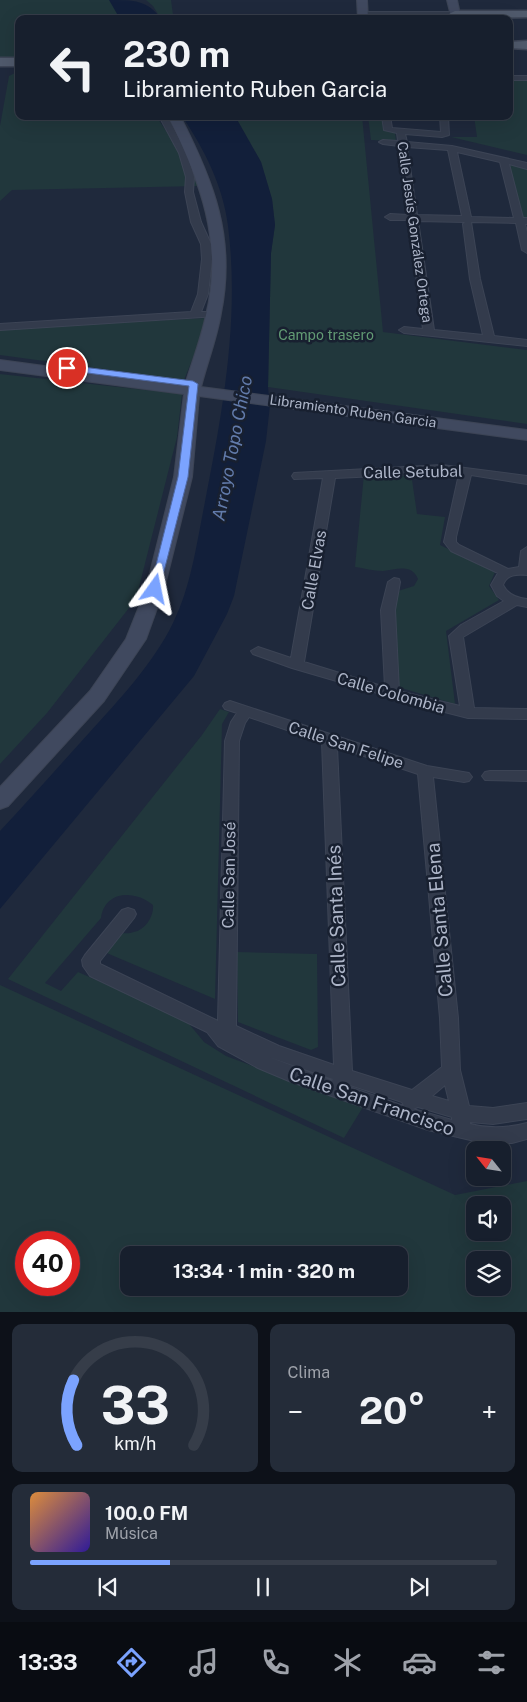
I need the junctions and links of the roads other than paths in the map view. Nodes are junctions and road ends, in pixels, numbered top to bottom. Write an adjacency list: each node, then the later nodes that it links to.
1 (362, 0): 4 (street)
2 (452, 0): 5 (street)
3 (527, 14): 6 (main road)
4 (363, 15)
5 (455, 15)
6 (491, 15)
7 (527, 46): 8 (main road)
8 (513, 47)
9 (15, 63): 10 (main road)
10 (0, 64)
11 (513, 78): 12 (street)
12 (527, 78)
13 (165, 120): 26 (street)
14 (176, 120): 27 (street)
15 (387, 120): 17 (street)
16 (444, 120): 17 (street)
17 (401, 132): 19 (street, Calle Jesús González Ortega)
18 (383, 142): 19 (street)
19 (402, 142): 20 (street); 24 (street, Calle Jesús González Ortega)
20 (452, 148): 21 (street); 25 (street)
21 (504, 161): 22 (street); 28 (street)
22 (527, 166)
23 (391, 219): 24 (street)
24 (412, 220): 25 (street); 34 (street, Calle Jesús González Ortega)
25 (468, 221): 28 (street); 35 (street)
26 (196, 222): 27 (street); 31 (street)
27 (215, 223): 30 (street)
28 (524, 224): 29 (street)
29 (527, 250)
30 (214, 314): 31 (street); 39 (street)
31 (195, 315): 32 (street)
32 (0, 327)
33 (404, 330): 34 (street)
34 (429, 332): 35 (street)
35 (489, 338): 36 (street)
36 (527, 343)
37 (0, 359): 39 (street, Libramiento Ruben Garcia)
38 (0, 365): 39 (street, Libramiento Ruben Garcia)
39 (192, 389): 40 (street, Libramiento Ruben Garcia); 64 (street)
40 (273, 397): 41 (street, Libramiento Ruben Garcia); 42 (street, Libramiento Ruben Garcia)
41 (527, 428)
42 (527, 434)
43 (466, 471): 44 (street, Calle Setubal); 46 (street, Calle Setubal); 49 (street)
44 (329, 475): 45 (street, Calle Setubal); 53 (street, Calle Elvas)
45 (298, 476)
46 (527, 480)
47 (527, 551): 48 (street)
48 (526, 571): 49 (street)
49 (507, 573): 51 (street)
50 (394, 582): 54 (street)
51 (521, 602): 57 (street)
52 (258, 651): 53 (street, Calle Colombia)
53 (296, 665): 54 (street, Calle Colombia)
54 (392, 694): 57 (street, Calle Colombia)
55 (230, 706): 56 (street, Calle San Felipe)
56 (246, 712): 59 (street, Calle San Felipe); 66 (street, Calle San José)
57 (468, 713): 58 (street, Calle Colombia)
58 (527, 714)
59 (329, 740): 60 (street, Calle San Felipe); 68 (street, Calle Santa Inés)
60 (425, 771): 63 (street, Calle San Felipe); 67 (street, Calle Santa Elena)
61 (490, 776): 62 (street)
62 (527, 776)
63 (464, 777)
64 (0, 801)
65 (128, 914): 66 (street, Calle San Francisco)
66 (221, 1033): 68 (street, Calle San Francisco)
67 (451, 1070): 69 (street); 71 (street, Calle Santa Elena)
68 (341, 1083): 69 (street, Calle San Francisco); 72 (street, Calle San Francisco)
69 (414, 1098): 71 (street, Calle San Francisco); 72 (street)
70 (527, 1111): 71 (street, Calle San Francisco)
71 (461, 1112): 73 (street, Calle Santa Elena)
72 (400, 1113): 73 (street, Calle San Francisco)
73 (462, 1131): 74 (street, Calle San Francisco)
74 (527, 1132)

